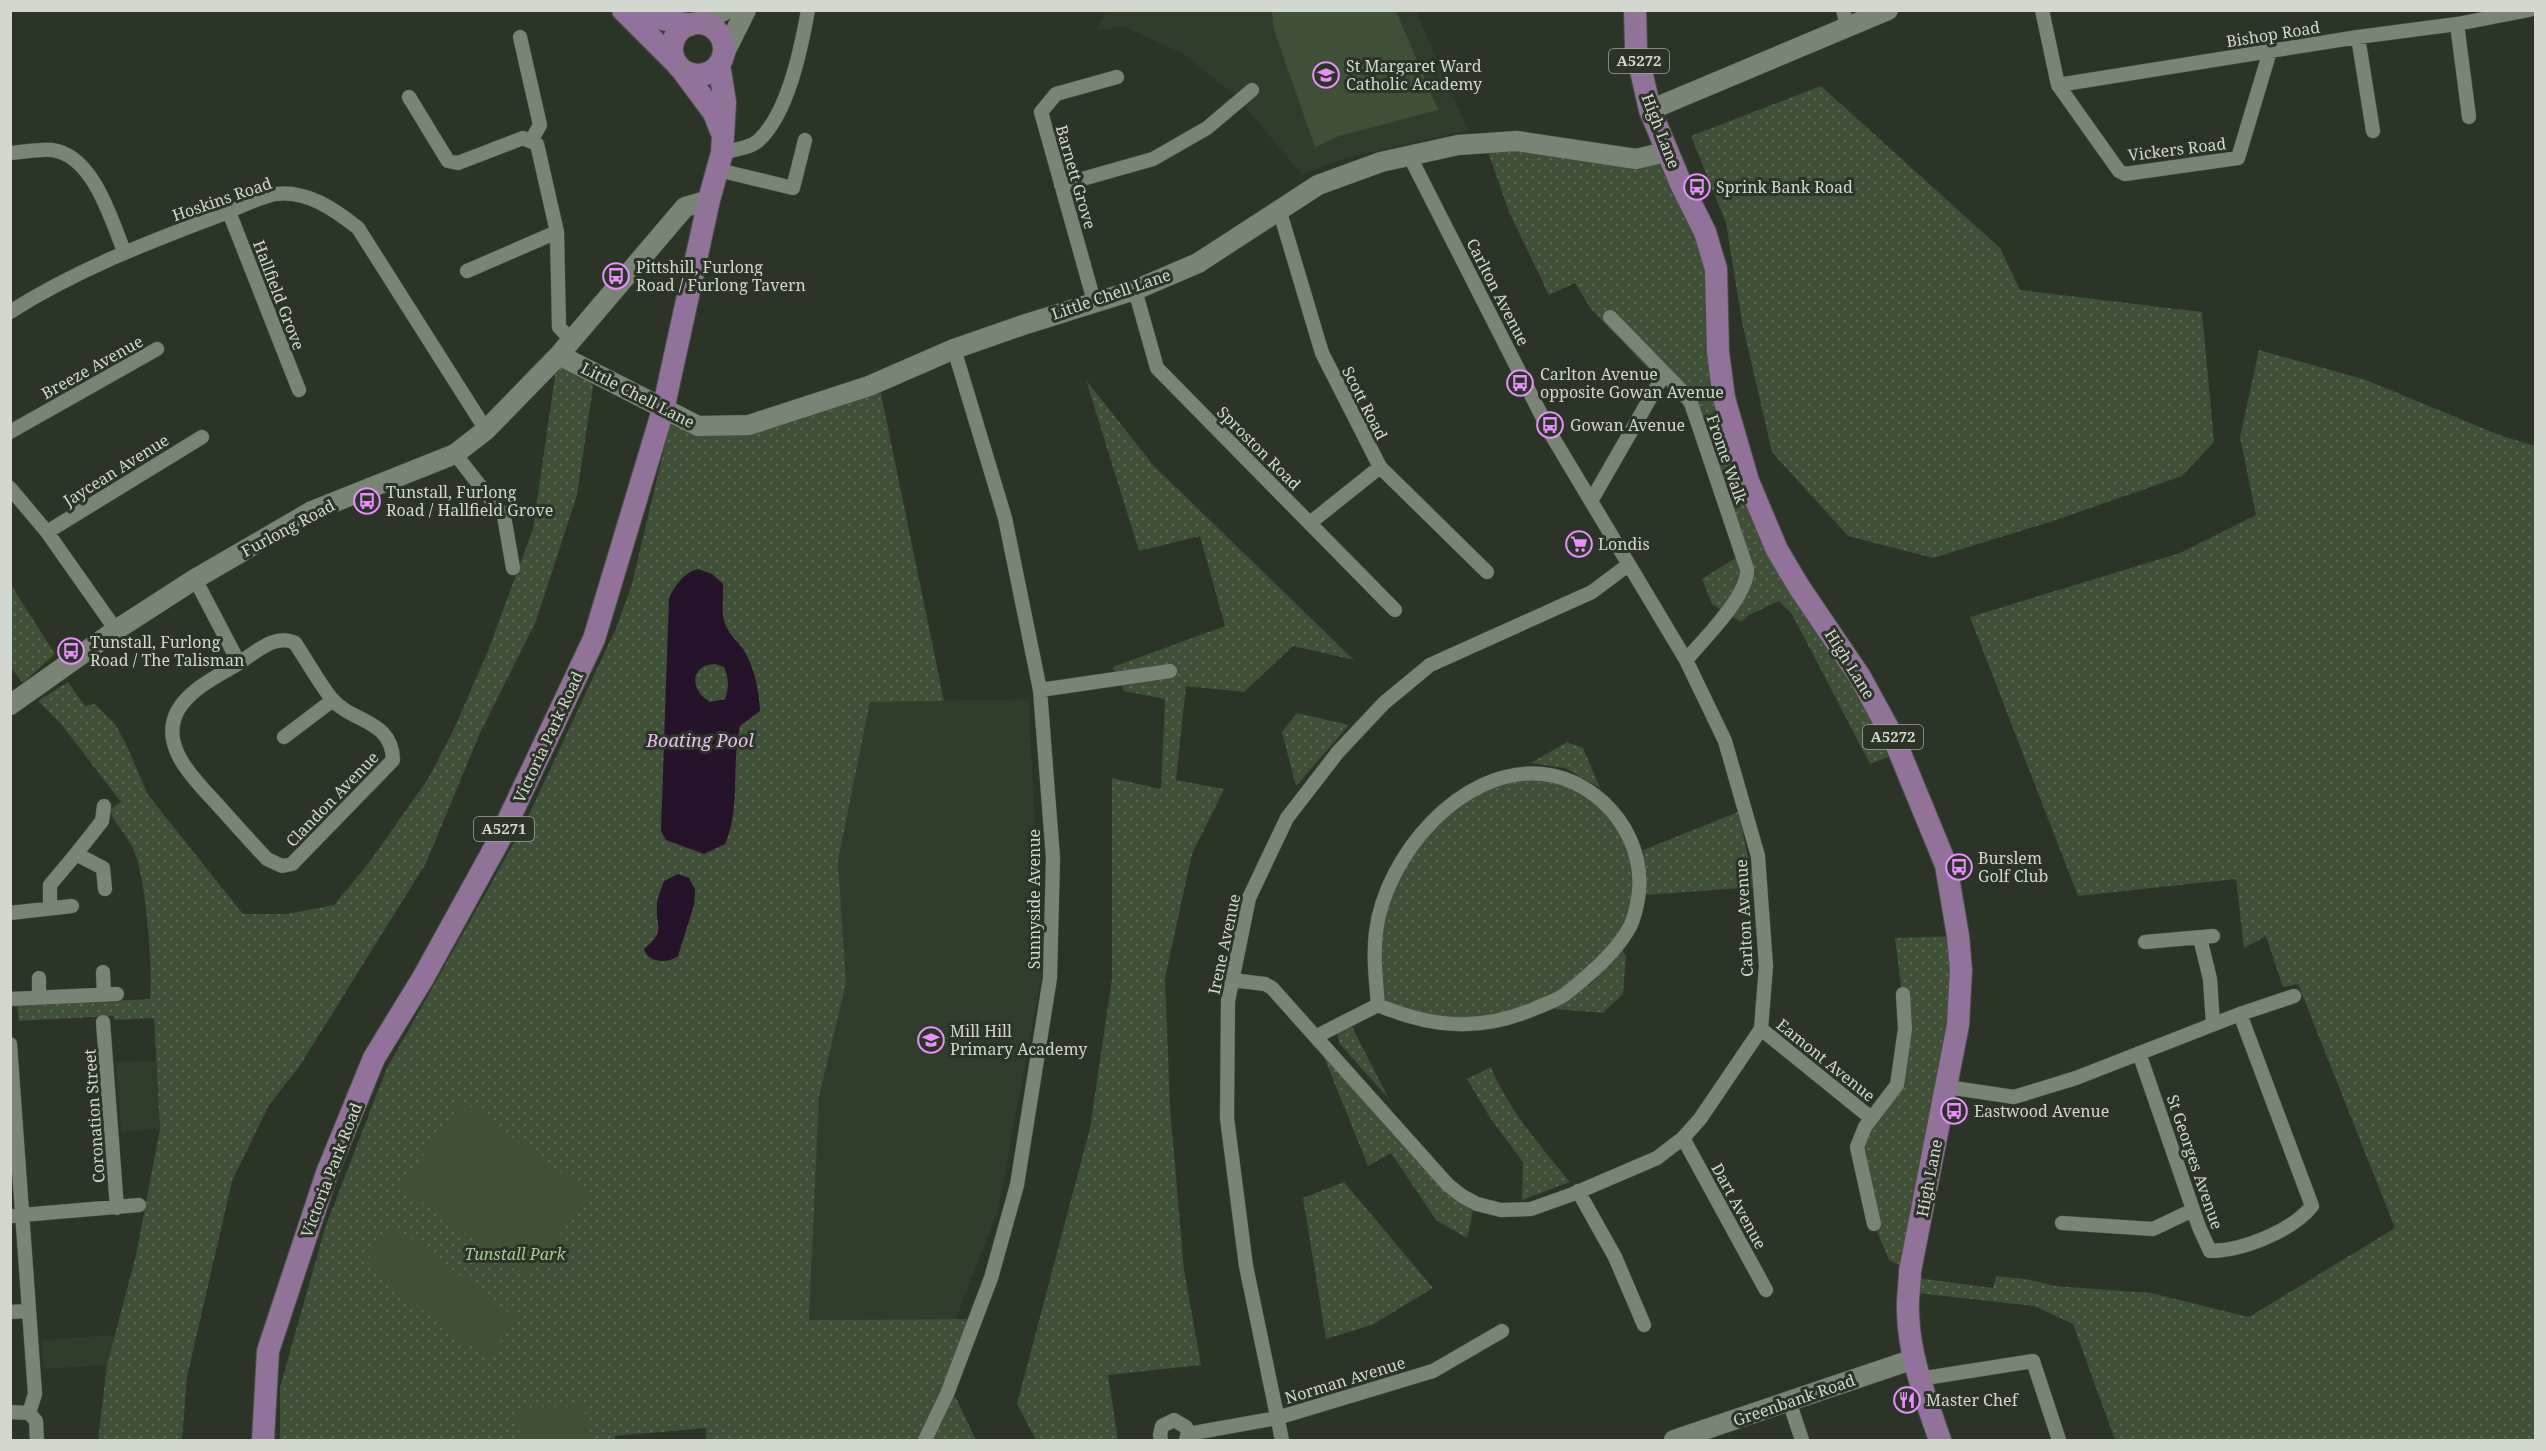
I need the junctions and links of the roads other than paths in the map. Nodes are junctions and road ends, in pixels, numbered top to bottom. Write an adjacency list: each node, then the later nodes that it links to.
1 (623, 10): 17 (main road)
2 (633, 10): 11 (main road)
3 (725, 10): 11 (street)
4 (746, 10): 16 (street)
5 (808, 10): 29 (street)
6 (1635, 10): 22 (main road, High Lane / A5272)
7 (1888, 10): 10 (street)
8 (2042, 10): 19 (street, Vickers Road)
9 (2529, 10): 12 (street, Bishop Road)
10 (1845, 19): 22 (street)
11 (694, 24): 16 (main road); 17 (main road)
12 (2457, 24): 14 (street, Bishop Road); 23 (street)
13 (520, 37): 26 (street)
14 (2358, 37): 15 (street, Bishop Road); 24 (street)
15 (2270, 51): 19 (street, Bishop Road); 19 (street, Vickers Road)
16 (721, 60): 17 (main road); 29 (main road, Victoria Park Road / A5271)
17 (680, 68): 29 (main road)
18 (1117, 77): 31 (street, Barnett Grove)
19 (2058, 85)
20 (1252, 90): 31 (street)
21 (409, 97): 26 (street)
22 (1650, 110): 27 (main road, High Lane / A5272)
23 (2469, 117)
24 (2373, 131)
25 (805, 140): 29 (street)
26 (531, 141): 35 (street)
27 (1666, 152): 30 (street, Little Chell Lane); 92 (main road, High Lane / A5272)
28 (10, 153): 36 (street)
29 (722, 155): 32 (main road, Victoria Park Road / A5271)
30 (1409, 155): 33 (street, Little Chell Lane); 54 (street, Carlton Avenue)
31 (1061, 185): 39 (street, Barnett Grove)
32 (709, 200): 42 (street, Furlong Road); 47 (main road, Victoria Park Road / A5271)
33 (1279, 209): 38 (street, Little Chell Lane); 52 (street, Scott Road)
34 (229, 212): 36 (street, Hoskins Road); 46 (street, Hallfield Grove); 48 (street, Hoskins Road)
35 (557, 232): 37 (street); 42 (street)
36 (124, 251): 40 (street, Hoskins Road)
37 (467, 272)
38 (1135, 290): 39 (street, Little Chell Lane); 55 (street, Sproston Road)
39 (1094, 301): 44 (street, Little Chell Lane)
40 (10, 312)
41 (1610, 317): 45 (street, Frome Walk)
42 (565, 348): 47 (street, Little Chell Lane); 48 (street, Furlong Road)
43 (157, 349): 49 (street, Breeze Avenue)
44 (954, 349): 47 (street, Little Chell Lane); 66 (street, Sunnyside Avenue)
45 (1664, 375): 54 (street); 63 (street, Frome Walk)
46 (299, 390)
47 (663, 410): 114 (main road, Victoria Park Road / A5271)
48 (486, 430): 51 (street, Furlong Road)
49 (10, 432)
50 (202, 437): 56 (street, Jaycean Avenue)
51 (455, 454): 58 (street); 60 (street, Furlong Road)
52 (1380, 467): 55 (street); 59 (street, Scott Road)
53 (10, 488): 56 (street)
54 (1592, 501): 57 (street, Carlton Avenue)
55 (1310, 523): 61 (street, Sproston Road)
56 (47, 532): 62 (street)
57 (1628, 565): 63 (street, Carlton Avenue); 79 (street, Irene Avenue)
58 (513, 568)
59 (1487, 572)
60 (195, 579): 62 (street, Furlong Road); 64 (street)
61 (1395, 610)
62 (116, 630): 68 (street, Furlong Road)
63 (1686, 660): 88 (street, Carlton Avenue)
64 (239, 663): 67 (street, Clandon Avenue); 67 (street, Clandon Avenue)
65 (1170, 671): 66 (street)
66 (1040, 690): 115 (street, Sunnyside Avenue)
67 (333, 699): 69 (street)
68 (10, 705)
69 (284, 737)
70 (104, 806): 71 (street)
71 (76, 854): 72 (street); 74 (street)
72 (105, 889)
73 (72, 906): 74 (street)
74 (50, 908): 75 (street)
75 (10, 913)
76 (2145, 942): 87 (street)
77 (103, 972): 82 (street)
78 (39, 978): 82 (street)
79 (1232, 980): 89 (street, Carlton Avenue); 111 (street, Irene Avenue)
80 (1903, 994): 93 (street)
81 (2294, 996): 85 (street)
82 (39, 998): 83 (street)
83 (10, 999)
84 (1378, 1005): 84 (street); 89 (street)
85 (2240, 1014): 87 (street); 98 (street, St Georges Avenue)
86 (103, 1022): 97 (street, Coronation Street)
87 (2213, 1024): 91 (street)
88 (1761, 1029): 93 (street, Eamont Avenue); 94 (street, Carlton Avenue)
89 (1317, 1036): 95 (street, Carlton Avenue)
90 (10, 1044): 99 (street)
91 (2139, 1053): 92 (street); 98 (street, St Georges Avenue)
92 (1947, 1087): 107 (main road, High Lane / A5272)
93 (1871, 1118): 101 (street)
94 (1683, 1138): 95 (street, Carlton Avenue); 102 (street, Dart Avenue)
95 (1578, 1191): 105 (street)
96 (139, 1205): 97 (street)
97 (117, 1208): 99 (street)
98 (2193, 1210): 100 (street)
99 (17, 1215): 103 (street)
100 (2062, 1222)
101 (1874, 1224)
102 (1766, 1290)
103 (28, 1311): 104 (street); 110 (street)
104 (10, 1312)
105 (1644, 1325)
106 (1502, 1331): 111 (street, Norman Avenue)
107 (1917, 1369): 108 (street, Greenbank Road); 120 (main road, High Lane / A5272); 121 (street)
108 (1789, 1401): 118 (street, Greenbank Road); 119 (street)
109 (10, 1413): 110 (street)
110 (29, 1413): 113 (street)
111 (1277, 1419): 112 (street, Norman Avenue); 117 (street, Irene Avenue)
112 (1187, 1437): 116 (street, Norman Avenue)
113 (37, 1440)
114 (262, 1440)
115 (925, 1440)
116 (1161, 1440)
117 (1282, 1440)
118 (1674, 1440)
119 (1802, 1440)
120 (1940, 1440)
121 (2059, 1440)

